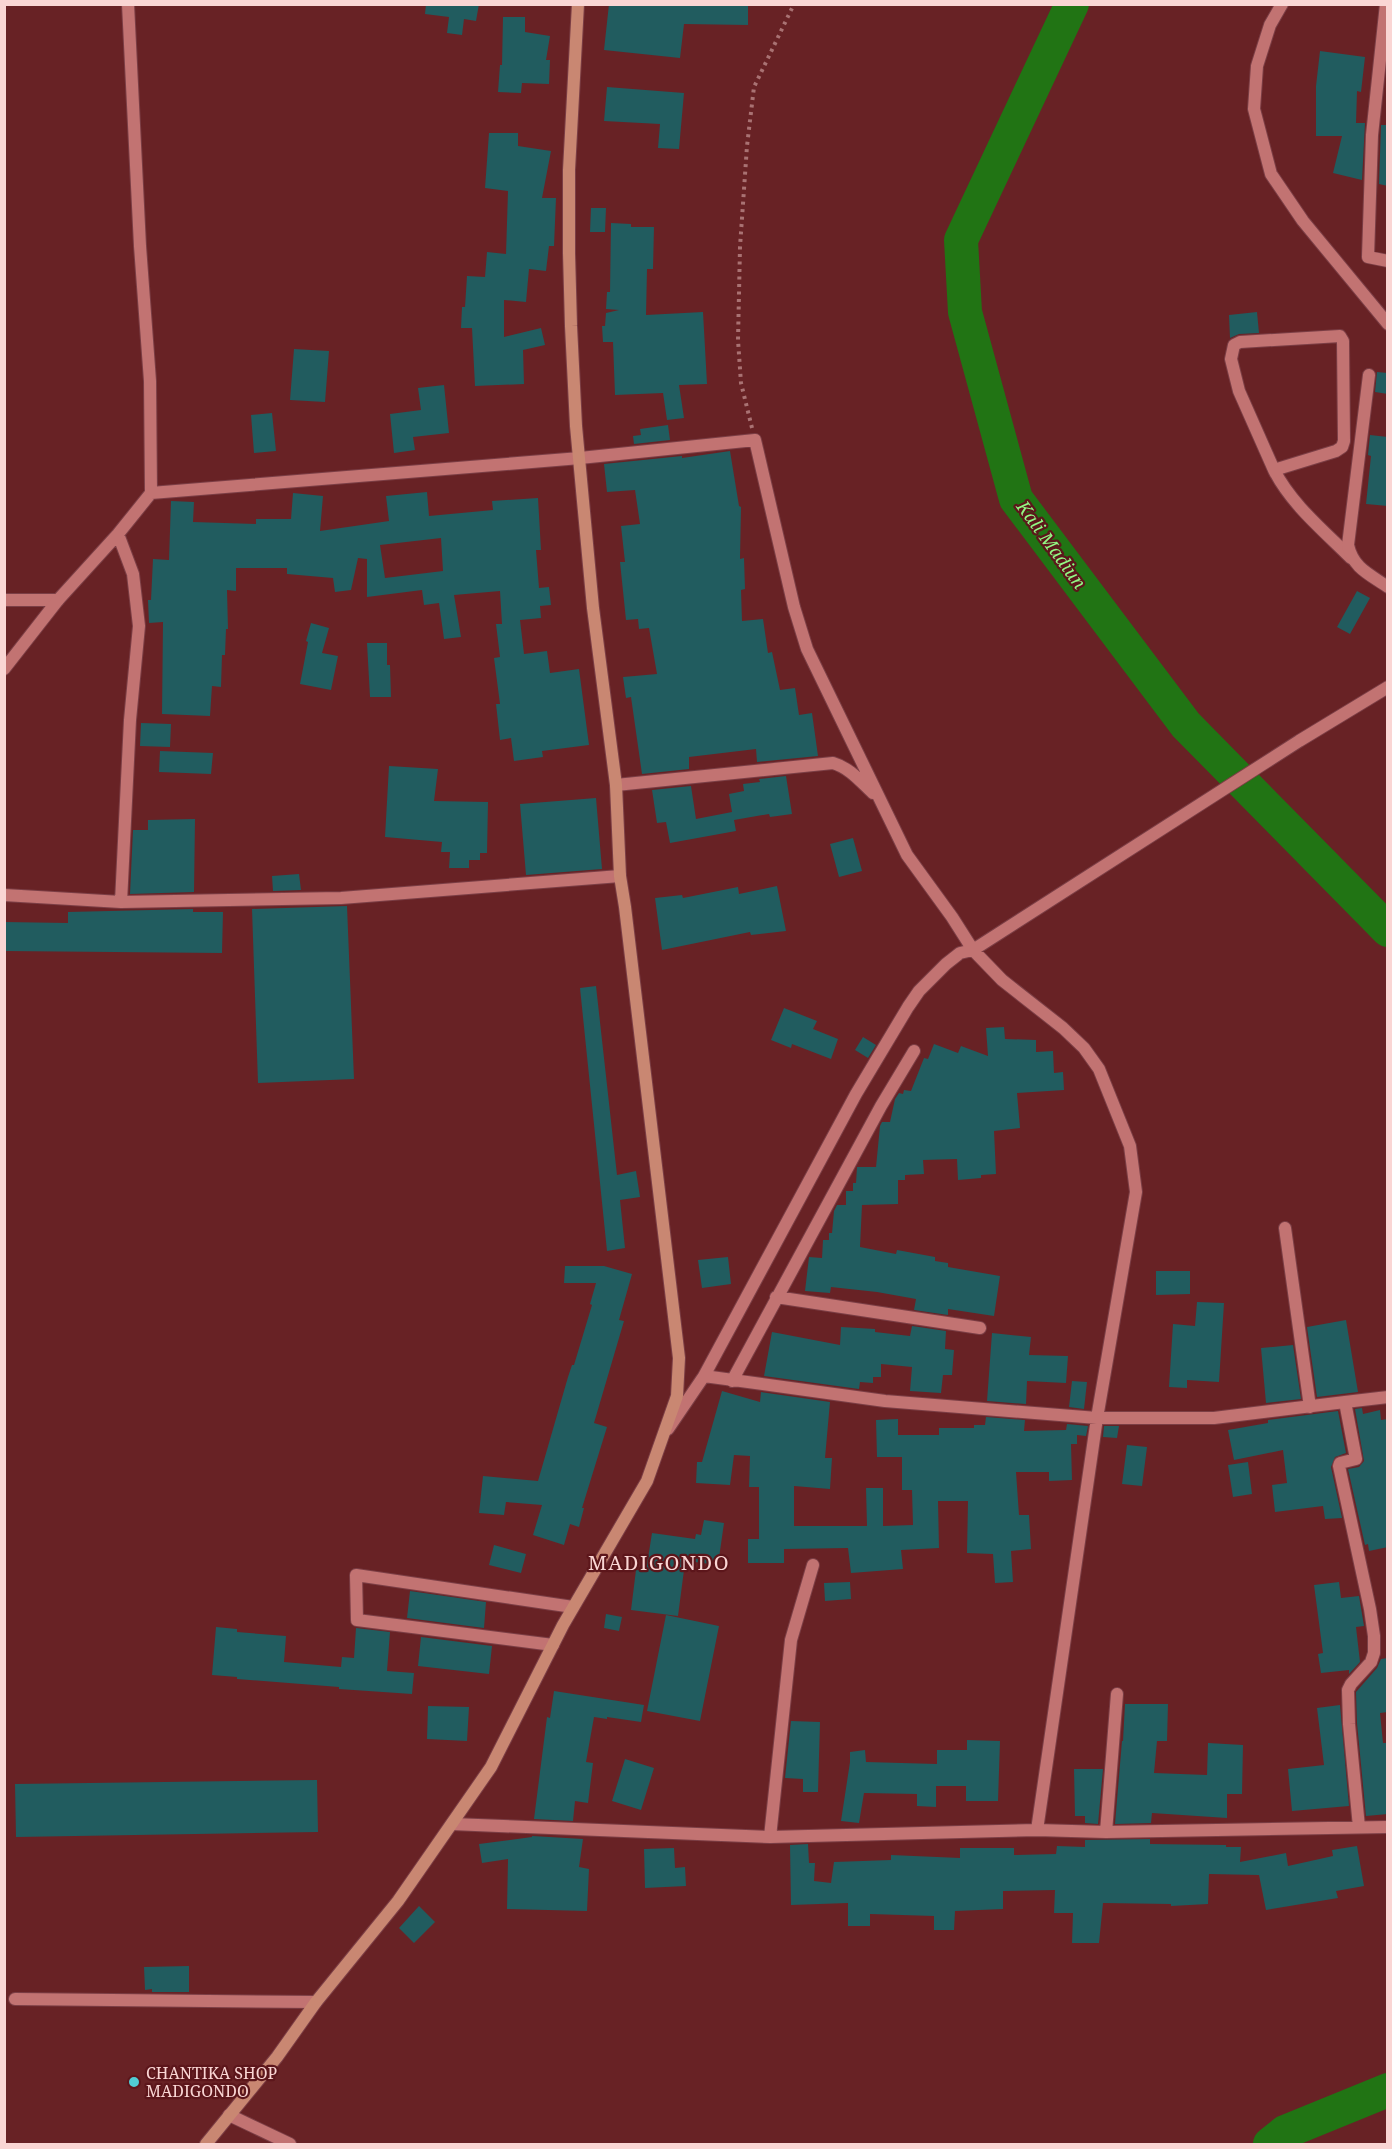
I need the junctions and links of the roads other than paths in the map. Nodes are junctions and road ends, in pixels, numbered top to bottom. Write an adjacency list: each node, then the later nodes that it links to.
1 (128, 4): 10 (street)
2 (578, 4): 8 (main road)
3 (1282, 4): 6 (street)
4 (1386, 4): 5 (street)
5 (1388, 261)
6 (1388, 324)
7 (1369, 375): 12 (street)
8 (580, 458): 10 (street); 18 (main road); 19 (street)
9 (1274, 470): 9 (street); 12 (street)
10 (151, 493): 11 (street)
11 (118, 534): 15 (street); 22 (street)
12 (1351, 558): 13 (street)
13 (1388, 587)
14 (4, 600): 15 (street)
15 (58, 600): 16 (street)
16 (4, 669)
17 (1388, 687): 23 (street)
18 (616, 785): 19 (street); 20 (main road)
19 (880, 800): 23 (street)
20 (620, 876): 22 (street); 34 (main road)
21 (4, 895): 22 (street)
22 (121, 902)
23 (973, 950): 28 (street); 33 (street)
24 (914, 1051): 26 (street)
25 (1285, 1228): 32 (street)
26 (776, 1297): 27 (street); 29 (street)
27 (980, 1328)
28 (704, 1376): 29 (street); 34 (street)
29 (732, 1381): 33 (street)
30 (1388, 1397): 31 (street)
31 (1345, 1402): 32 (street); 40 (street)
32 (1310, 1407): 33 (street)
33 (1097, 1418): 42 (street)
34 (666, 1433): 36 (main road)
35 (813, 1565): 44 (street)
36 (573, 1607): 37 (main road); 37 (street)
37 (553, 1645): 39 (main road)
38 (1117, 1694): 43 (street)
39 (452, 1824): 44 (street); 46 (main road)
40 (1359, 1827): 41 (street); 43 (street)
41 (1388, 1827)
42 (1037, 1830): 43 (street); 44 (street)
43 (1106, 1832)
44 (770, 1837)
45 (15, 1999): 46 (street)
46 (316, 2002): 47 (main road)
47 (230, 2115): 48 (main road); 49 (street)
48 (206, 2145)
49 (290, 2145)

